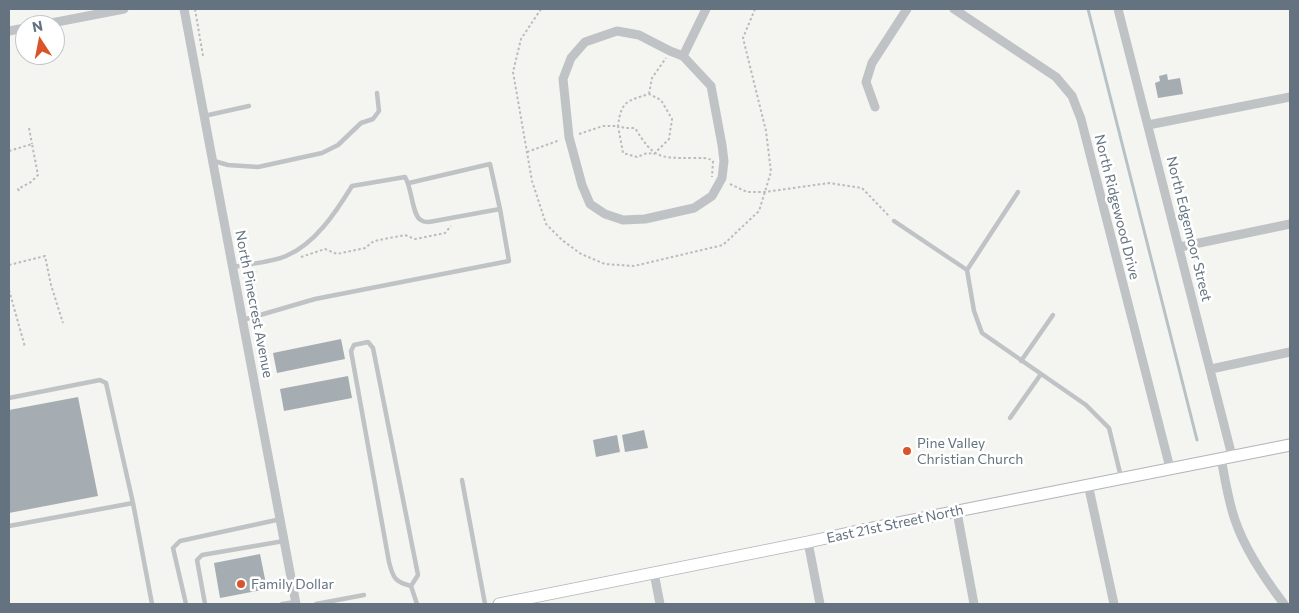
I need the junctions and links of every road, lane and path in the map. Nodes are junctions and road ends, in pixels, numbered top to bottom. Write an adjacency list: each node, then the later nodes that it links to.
1 (118, 9): 8 (street)
2 (184, 9): 16 (street, North Pinecrest Avenue)
3 (541, 9): 23 (path)
4 (706, 9): 10 (street)
5 (907, 9): 15 (street)
6 (954, 9): 55 (street, North Ridgewood Drive)
7 (1118, 9): 17 (street, North Edgemoor Street)
8 (65, 20)
9 (670, 51): 10 (street); 12 (path); 20 (street)
10 (684, 56): 26 (street)
11 (377, 94): 25 (lane)
12 (649, 94): 18 (path); 24 (path)
13 (1290, 97): 17 (street)
14 (249, 106): 16 (lane)
15 (875, 107)
16 (204, 116): 25 (street, North Pinecrest Avenue)
17 (1148, 125): 34 (street, North Edgemoor Street)
18 (618, 126): 20 (path); 24 (path); 24 (path)
19 (29, 128): 21 (path)
20 (569, 137): 23 (path); 26 (street)
21 (32, 144): 22 (path); 28 (path)
22 (9, 151)
23 (527, 152): 35 (path)
24 (654, 154): 26 (path)
25 (212, 161): 38 (street, North Pinecrest Avenue)
26 (722, 178): 31 (path)
27 (409, 183): 30 (lane); 30 (lane); 38 (lane)
28 (20, 192)
29 (1018, 192): 39 (lane)
30 (500, 209): 44 (lane)
31 (894, 221): 39 (lane)
32 (1290, 224): 34 (street)
33 (451, 226): 36 (path)
34 (1180, 247): 49 (street, North Edgemoor Street)
35 (581, 254)
36 (299, 257)
37 (9, 265): 45 (path)
38 (233, 267): 44 (street, North Pinecrest Avenue)
39 (967, 270): 48 (lane)
40 (256, 271): 41 (path)
41 (245, 285)
42 (9, 290): 46 (path)
43 (1053, 315): 48 (lane)
44 (243, 320): 61 (street, North Pinecrest Avenue)
45 (63, 323)
46 (25, 347)
47 (1290, 352): 49 (street)
48 (1022, 361): 50 (lane)
49 (1211, 369): 54 (street, North Edgemoor Street)
50 (1041, 374): 52 (lane); 56 (lane)
51 (9, 398): 59 (lane)
52 (1010, 418)
53 (1290, 445): 54 (main road, East 21st Street North)
54 (1227, 457): 55 (main road, East 21st Street North); 82 (street, North Edgemoor Street)
55 (1170, 468): 56 (main road, East 21st Street North)
56 (1121, 477): 58 (main road, East 21st Street North)
57 (462, 480): 76 (lane)
58 (1088, 484): 60 (main road, East 21st Street North); 81 (street)
59 (132, 503): 62 (lane); 70 (lane)
60 (958, 512): 64 (main road, East 21st Street North); 80 (street)
61 (280, 519): 63 (street, North Pinecrest Avenue); 71 (lane)
62 (9, 526)
63 (284, 541): 68 (street, North Pinecrest Avenue); 72 (lane)
64 (808, 542): 65 (main road, East 21st Street North); 79 (street)
65 (654, 574): 77 (main road, East 21st Street North); 78 (street)
66 (411, 586): 66 (lane); 75 (lane)
67 (364, 595): 69 (lane)
68 (296, 603): 73 (lane)
69 (330, 603): 74 (lane)
70 (152, 604)
71 (186, 604)
72 (205, 604)
73 (282, 604)
74 (316, 604)
75 (416, 604)
76 (485, 604)
77 (500, 604)
78 (660, 604)
79 (820, 604)
80 (974, 604)
81 (1114, 604)
82 (1284, 604)

